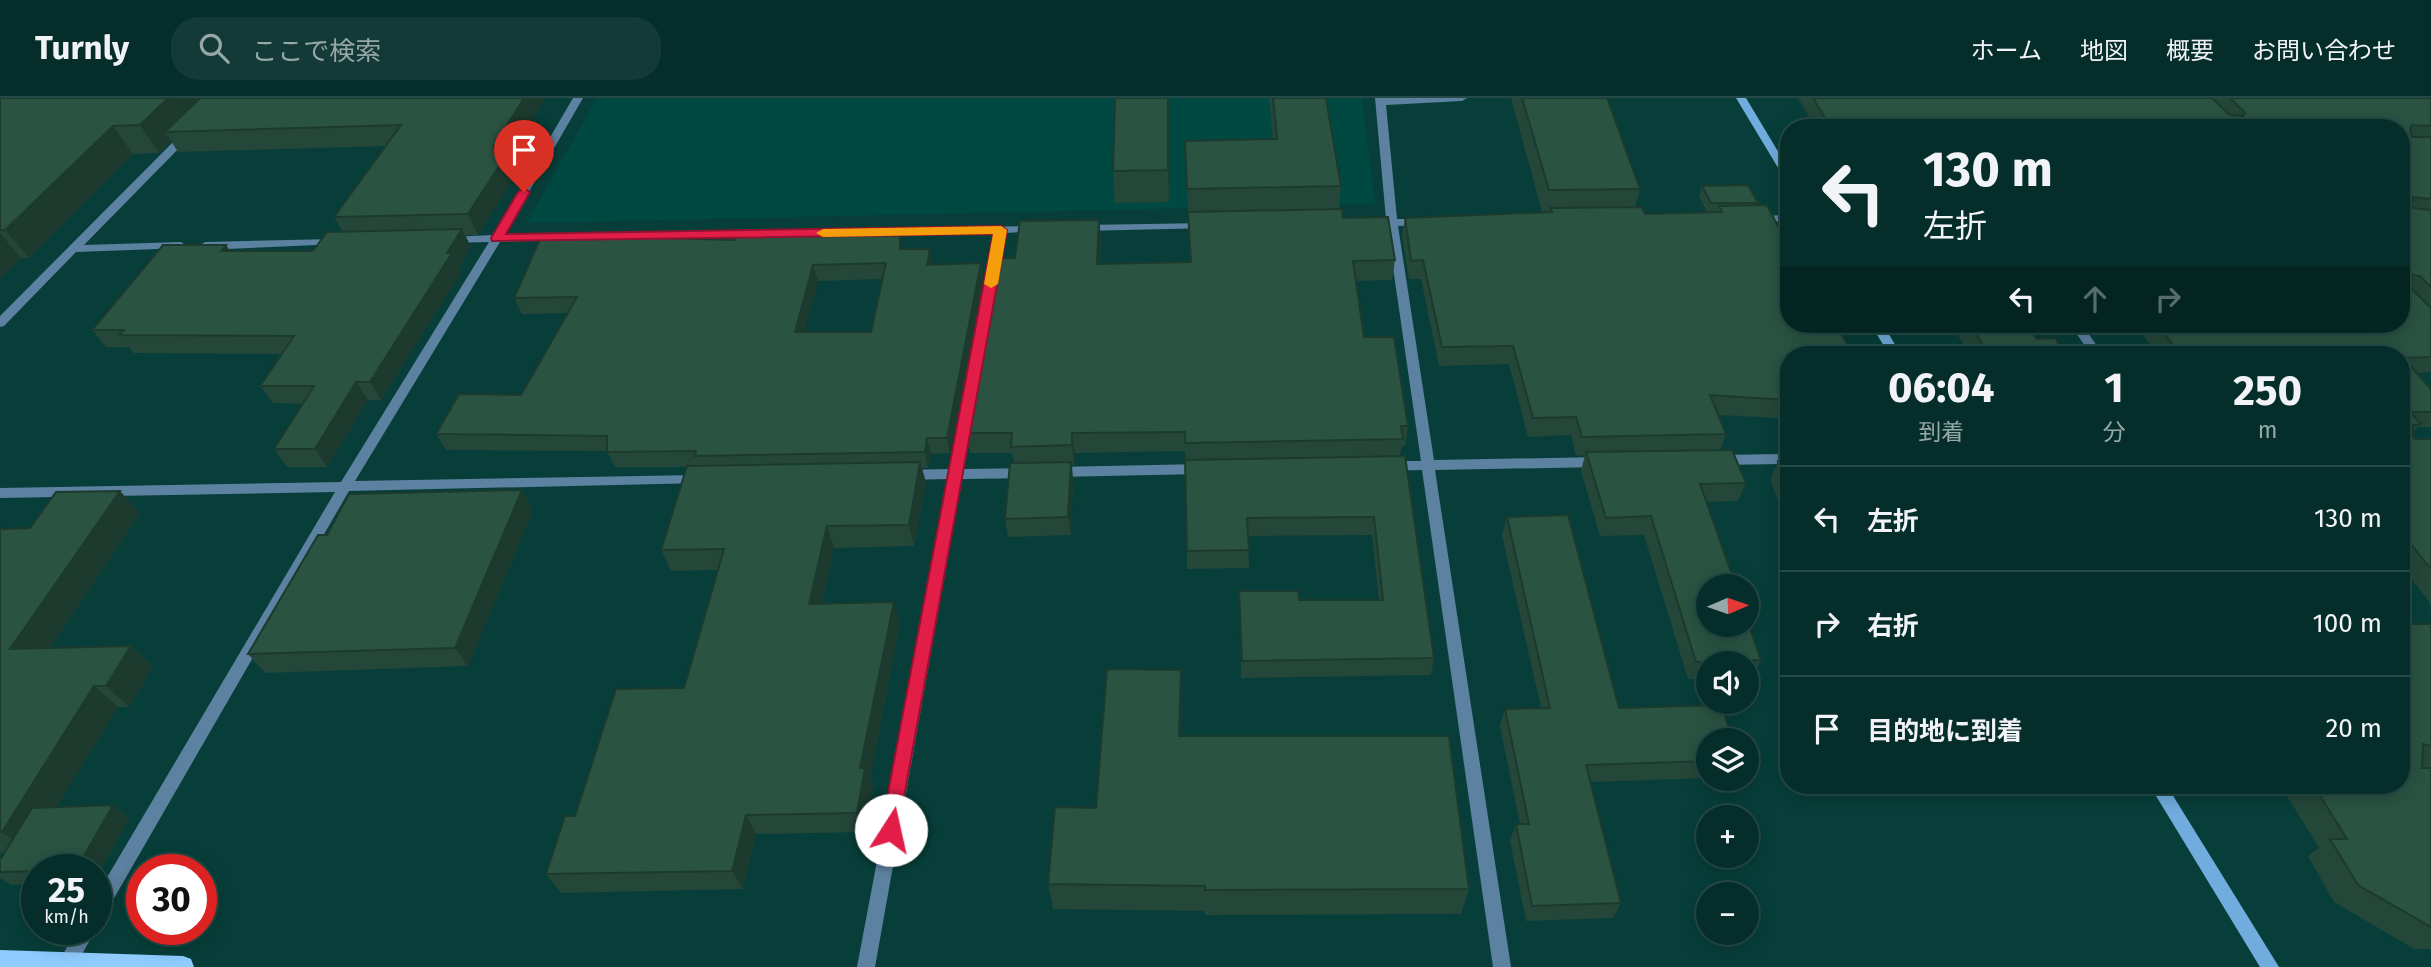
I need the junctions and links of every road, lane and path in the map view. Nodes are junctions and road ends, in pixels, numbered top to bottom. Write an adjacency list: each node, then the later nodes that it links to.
1 (578, 98): 20 (street)
2 (1462, 98): 4 (street)
3 (1741, 98): 6 (street)
4 (1380, 100): 9 (street)
5 (195, 126): 23 (street)
6 (1780, 163)
7 (1780, 218): 8 (street)
8 (1747, 219)
9 (1392, 222): 10 (street); 11 (street); 28 (street)
10 (1433, 222)
11 (1364, 223)
12 (1224, 225): 13 (street)
13 (1070, 228)
14 (1043, 229): 15 (street)
15 (1001, 230): 16 (street); 31 (street)
16 (777, 233)
17 (763, 234): 19 (street)
18 (567, 237): 20 (street)
19 (595, 237)
20 (497, 238): 21 (street); 34 (street)
21 (442, 240)
22 (347, 242): 23 (street)
23 (74, 249): 24 (street)
24 (0, 323)
25 (1780, 458): 26 (street)
26 (1705, 460)
27 (1622, 461): 28 (street)
28 (1428, 465): 29 (street); 43 (street)
29 (1373, 466)
30 (1220, 469): 31 (street)
31 (956, 474): 32 (street); 42 (street)
32 (887, 476)
33 (706, 480): 34 (street)
34 (345, 487): 35 (street); 37 (street)
35 (0, 493)
36 (2163, 794): 44 (street)
37 (112, 886)
38 (78, 945): 40 (street)
39 (0, 961): 40 (main road)
40 (66, 965): 41 (main road)
41 (183, 967)
42 (866, 967)
43 (1502, 967)
44 (2270, 967)

